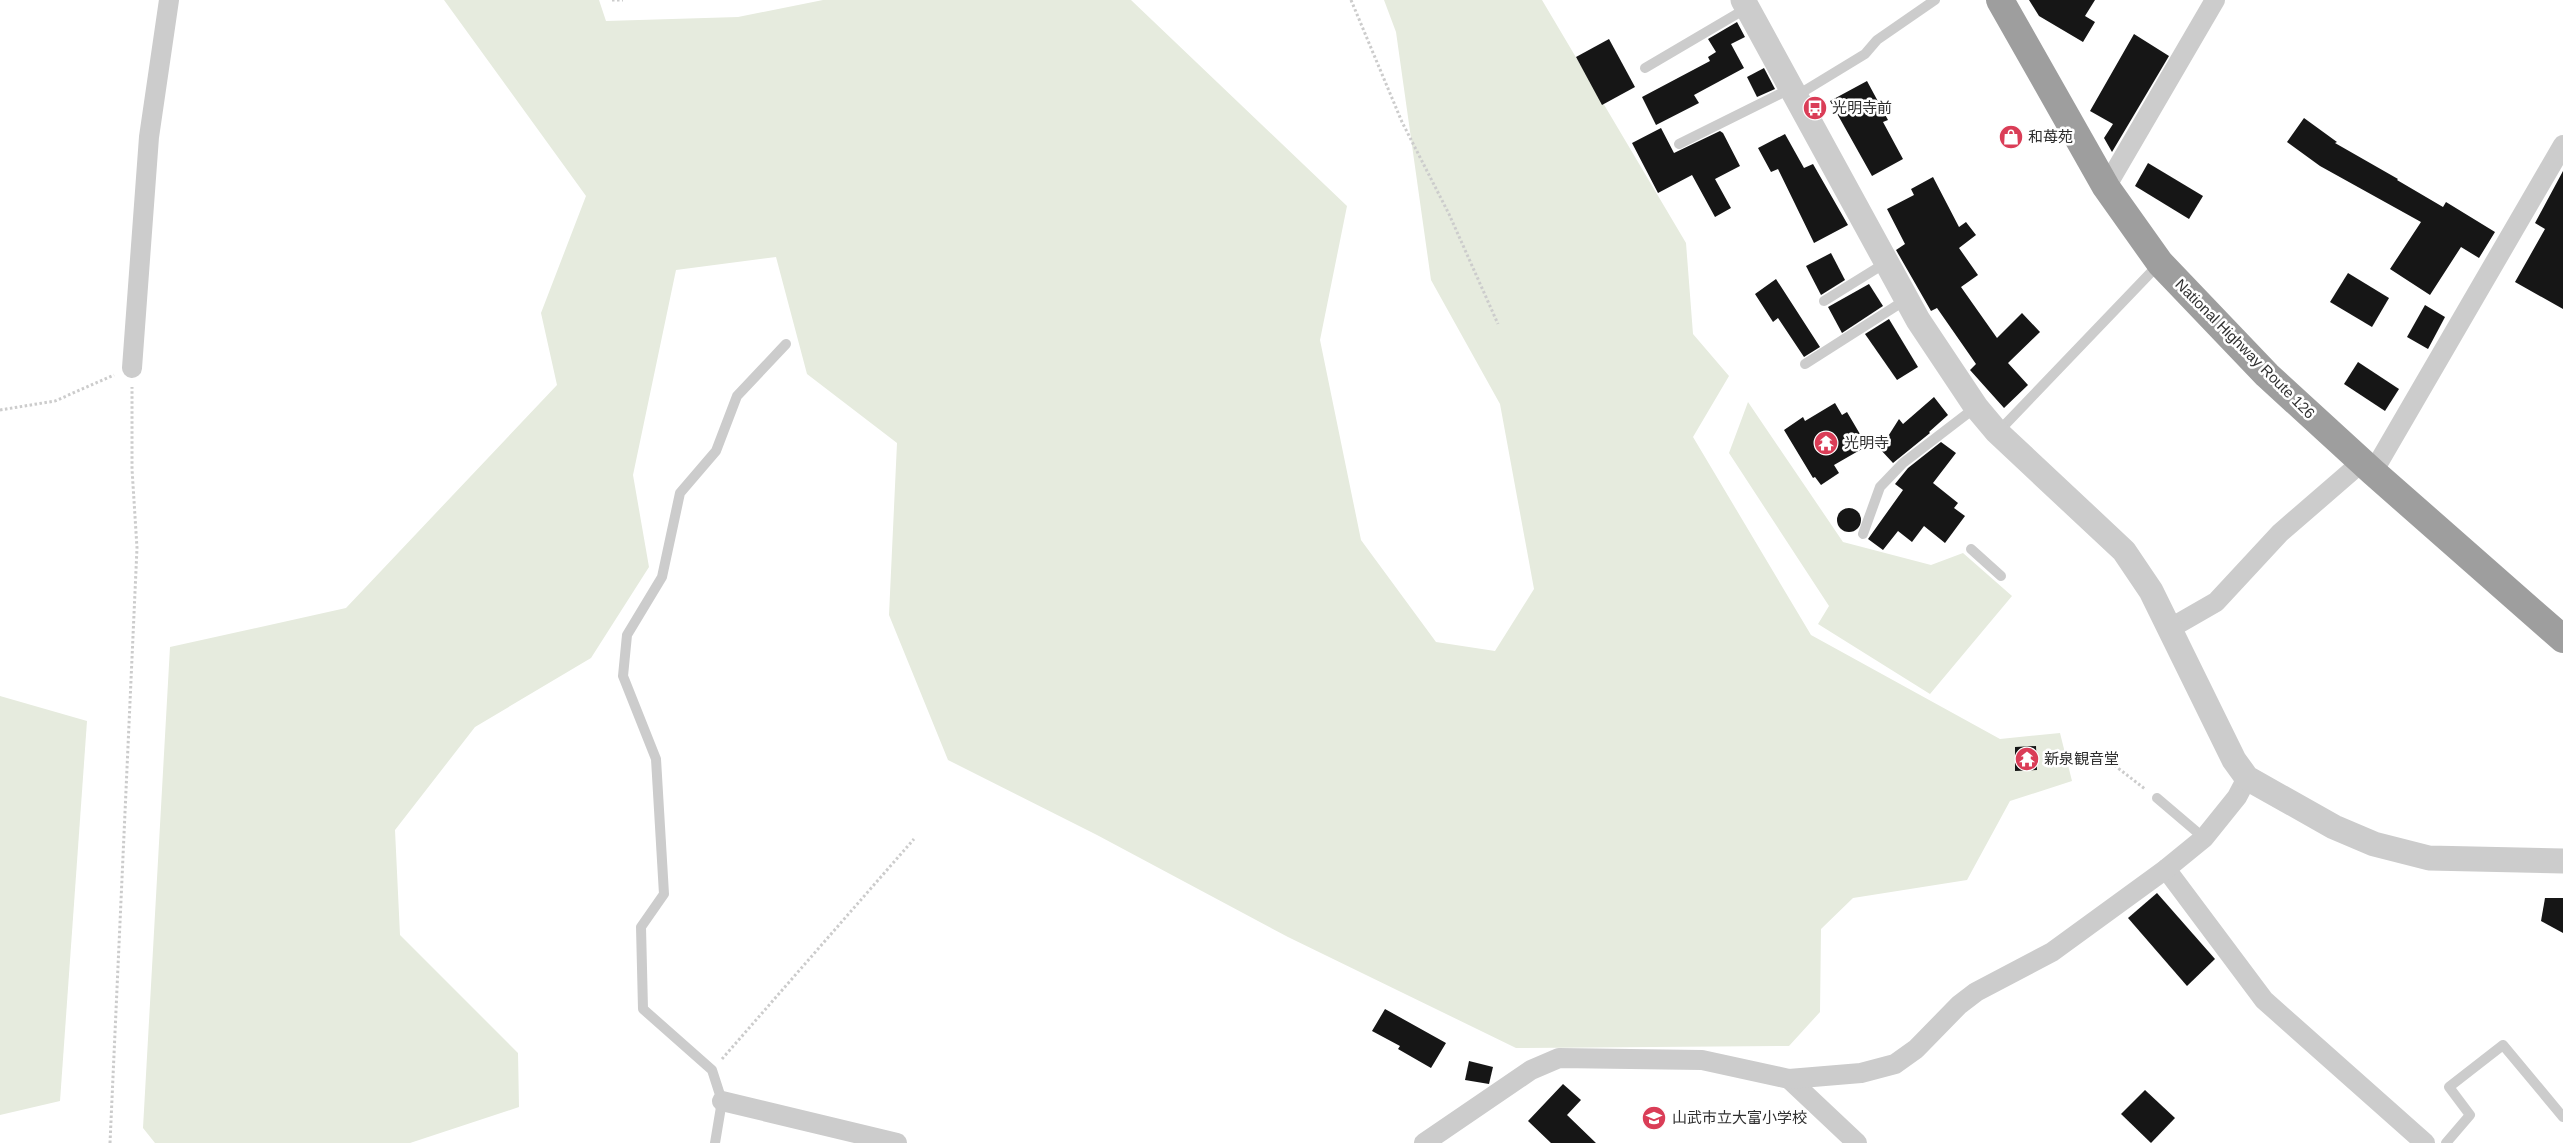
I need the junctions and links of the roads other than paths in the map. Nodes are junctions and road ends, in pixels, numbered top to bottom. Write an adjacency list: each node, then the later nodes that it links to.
1 (168, 0): 17 (street)
2 (1935, 0): 7 (lane)
3 (2000, 0): 10 (highway, National Highway Route 126)
4 (2215, 0): 10 (street)
5 (1745, 4): 6 (lane); 7 (street)
6 (1644, 68)
7 (1794, 92): 8 (lane); 11 (street)
8 (1679, 144)
9 (2563, 145): 20 (street)
10 (2106, 187): 12 (highway, National Highway Route 126)
11 (1887, 262): 13 (street); 14 (lane)
12 (2160, 263): 19 (lane); 20 (highway, National Highway Route 126)
13 (1907, 299): 16 (lane); 18 (street)
14 (1824, 301)
15 (786, 344): 32 (lane)
16 (1805, 364)
17 (132, 368)
18 (1976, 407): 19 (street); 21 (lane)
19 (1997, 432): 24 (street)
20 (2367, 467): 24 (street); 25 (highway, National Highway Route 126)
21 (1863, 534)
22 (1971, 549): 23 (lane)
23 (2001, 576)
24 (2169, 629): 26 (street)
25 (2563, 639)
26 (2247, 778): 28 (street); 29 (street)
27 (2157, 798): 28 (lane)
28 (2204, 838): 30 (street)
29 (2563, 861)
30 (2166, 868): 31 (street); 38 (street)
31 (1789, 1079): 36 (street); 37 (street)
32 (722, 1101): 34 (lane); 35 (street)
33 (2563, 1117): 39 (lane)
34 (715, 1143)
35 (897, 1143)
36 (1424, 1143)
37 (1857, 1143)
38 (2425, 1143)
39 (2446, 1143)

